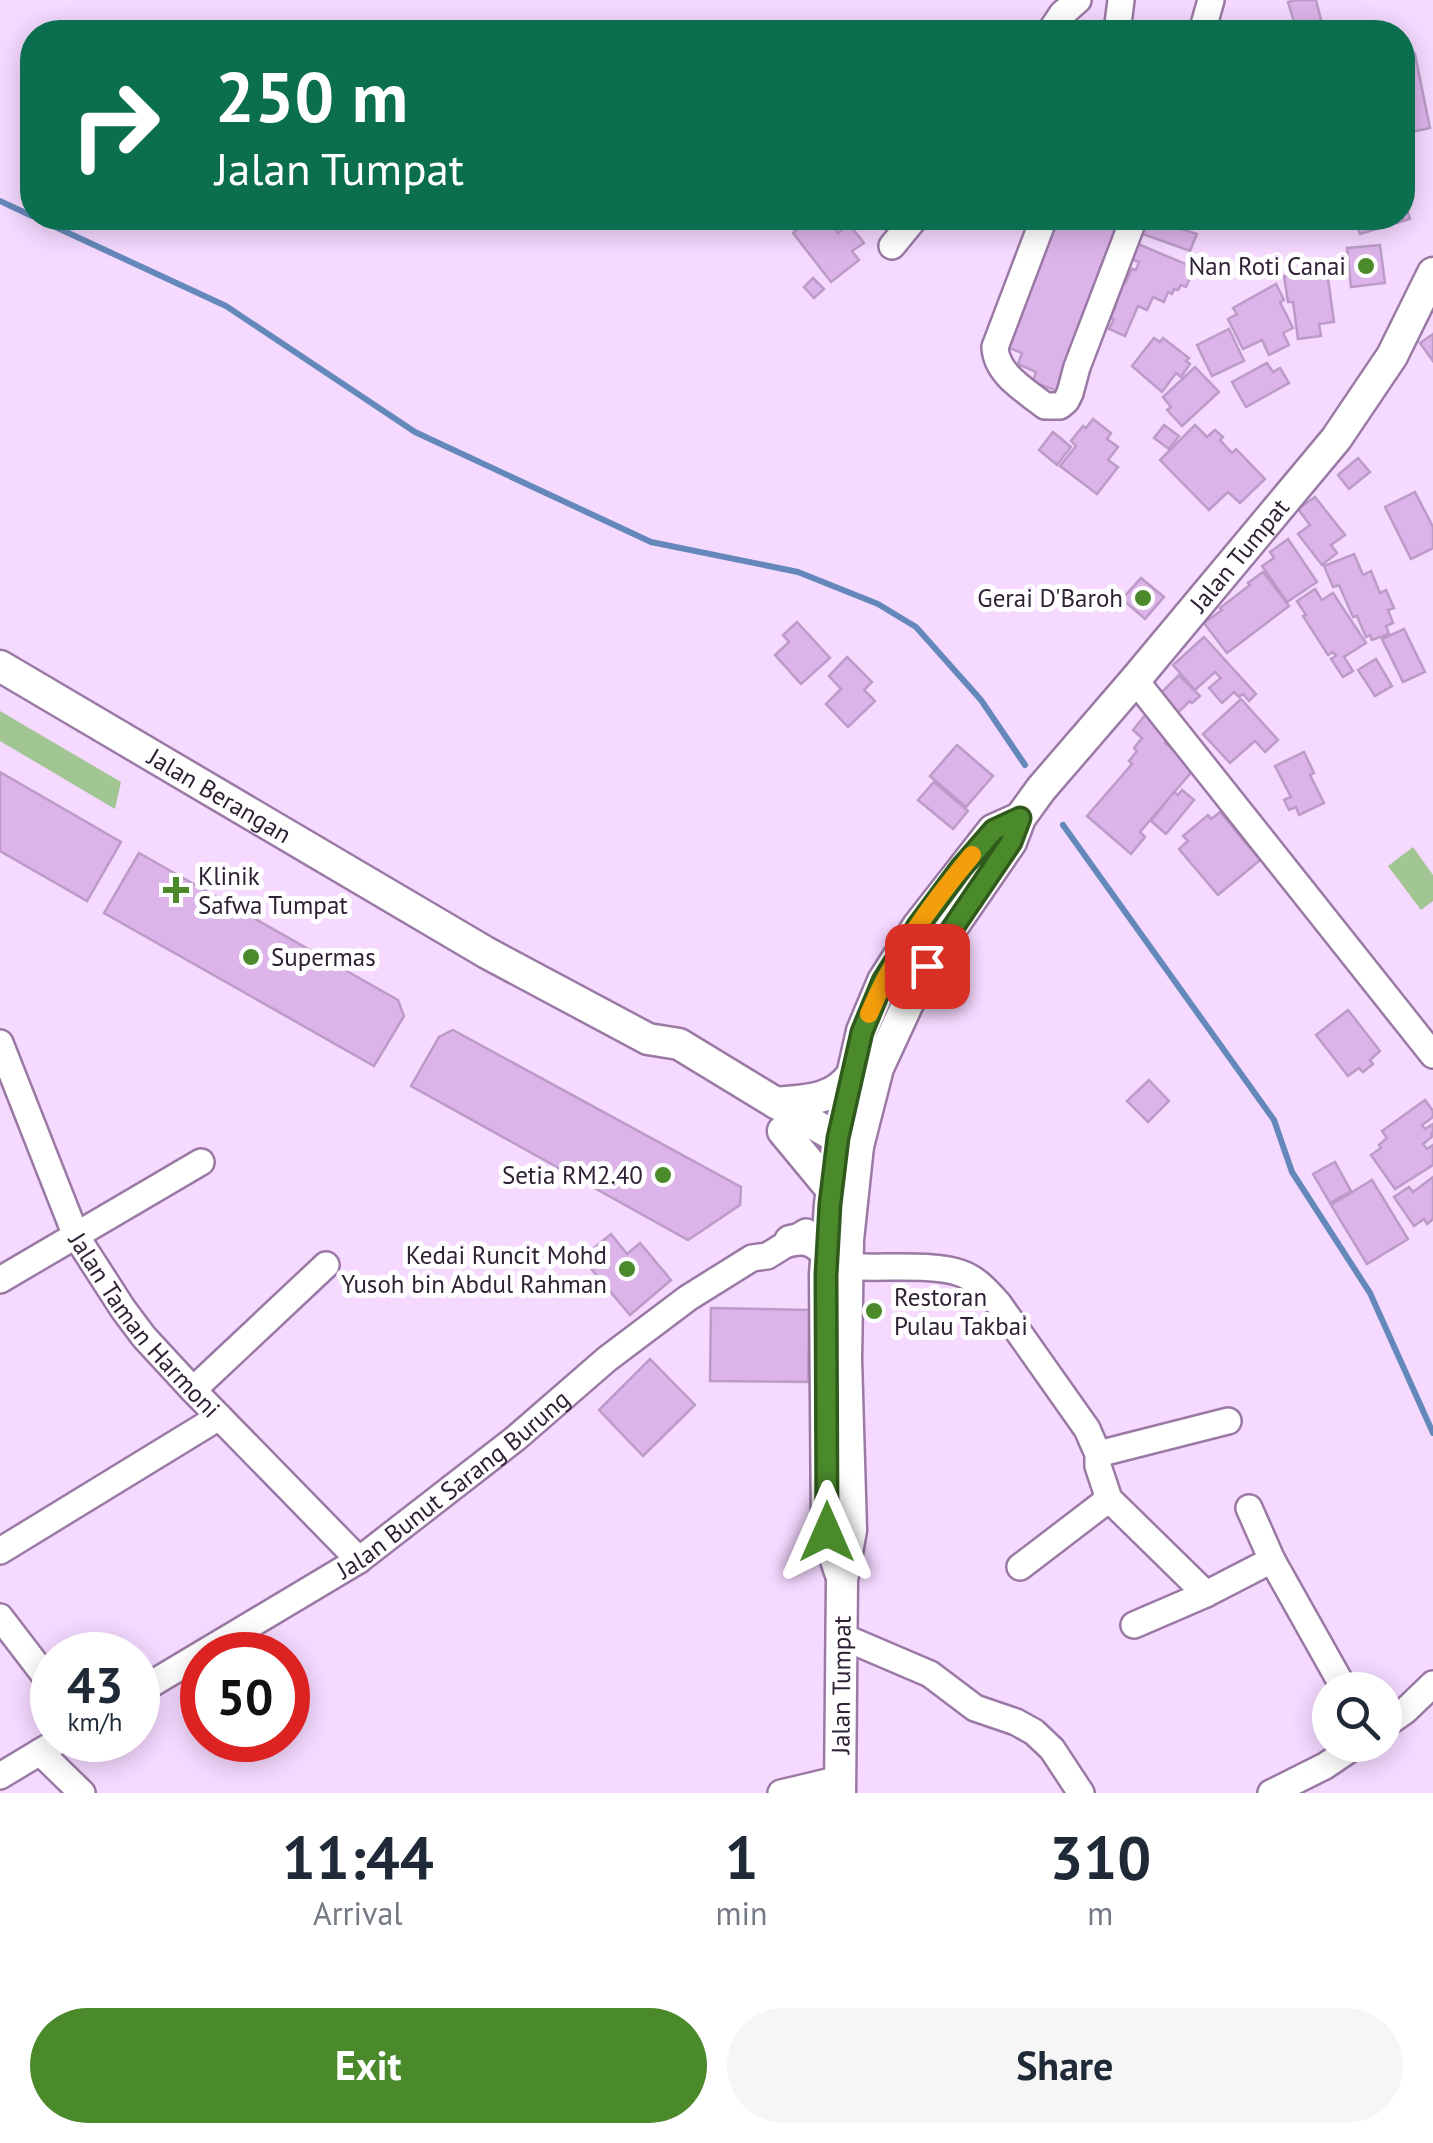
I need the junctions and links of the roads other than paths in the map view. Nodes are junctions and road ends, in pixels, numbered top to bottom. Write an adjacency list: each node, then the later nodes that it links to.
1 (1078, 0): 2 (street)
2 (1058, 20)
3 (905, 230): 6 (street)
4 (1039, 230): 5 (street)
5 (1129, 230)
6 (892, 246)
7 (1433, 272): 9 (main road, Jalan Tumpat)
8 (0, 666): 13 (main road, Jalan Berangan)
9 (1136, 680): 11 (street); 12 (main road, Jalan Tumpat)
10 (2, 1049): 17 (street, Jalan Taman Harmoni)
11 (1433, 1055)
12 (864, 1072): 13 (main road); 14 (main road, Jalan Tumpat); 22 (main road)
13 (780, 1117): 14 (main road, Jalan Berangan); 16 (main road)
14 (847, 1151): 16 (main road, Jalan Tumpat)
15 (201, 1162): 17 (street)
16 (838, 1206): 18 (street, Jalan Bunut Sarang Burung); 19 (main road, Jalan Tumpat); 20 (street, Jalan Bunut Sarang Burung); 24 (main road, Jalan Tumpat)
17 (76, 1236): 23 (street); 25 (street, Jalan Taman Harmoni)
18 (790, 1241): 19 (main road); 20 (street, Jalan Bunut Sarang Burung)
19 (826, 1252): 35 (main road, Jalan Tumpat)
20 (752, 1258): 32 (street, Jalan Bunut Sarang Burung)
21 (326, 1265): 25 (street)
22 (862, 1267): 24 (main road); 28 (street)
23 (0, 1280)
24 (846, 1359): 35 (main road, Jalan Tumpat)
25 (193, 1390): 26 (street, Jalan Taman Harmoni)
26 (219, 1417): 31 (street); 32 (street, Jalan Taman Harmoni)
27 (1228, 1421): 28 (street)
28 (1098, 1454): 29 (street)
29 (1109, 1499): 34 (street); 36 (street)
30 (1249, 1508): 33 (street)
31 (0, 1552)
32 (359, 1560): 42 (street, Jalan Bunut Sarang Burung)
33 (1272, 1560): 36 (street); 41 (street)
34 (1020, 1567)
35 (842, 1580): 39 (main road, Jalan Tumpat)
36 (1206, 1594): 38 (street)
37 (0, 1617): 40 (street)
38 (1134, 1625)
39 (841, 1636): 49 (main road, Jalan Tumpat); 52 (street)
40 (30, 1656)
41 (1335, 1672)
42 (160, 1679)
43 (1433, 1684): 44 (street)
44 (1402, 1713)
45 (30, 1758): 48 (street)
46 (61, 1762): 50 (street)
47 (1330, 1762): 53 (street)
48 (0, 1776)
49 (840, 1786): 51 (street)
50 (82, 1793)
51 (780, 1793)
52 (1081, 1793)
53 (1271, 1793)

